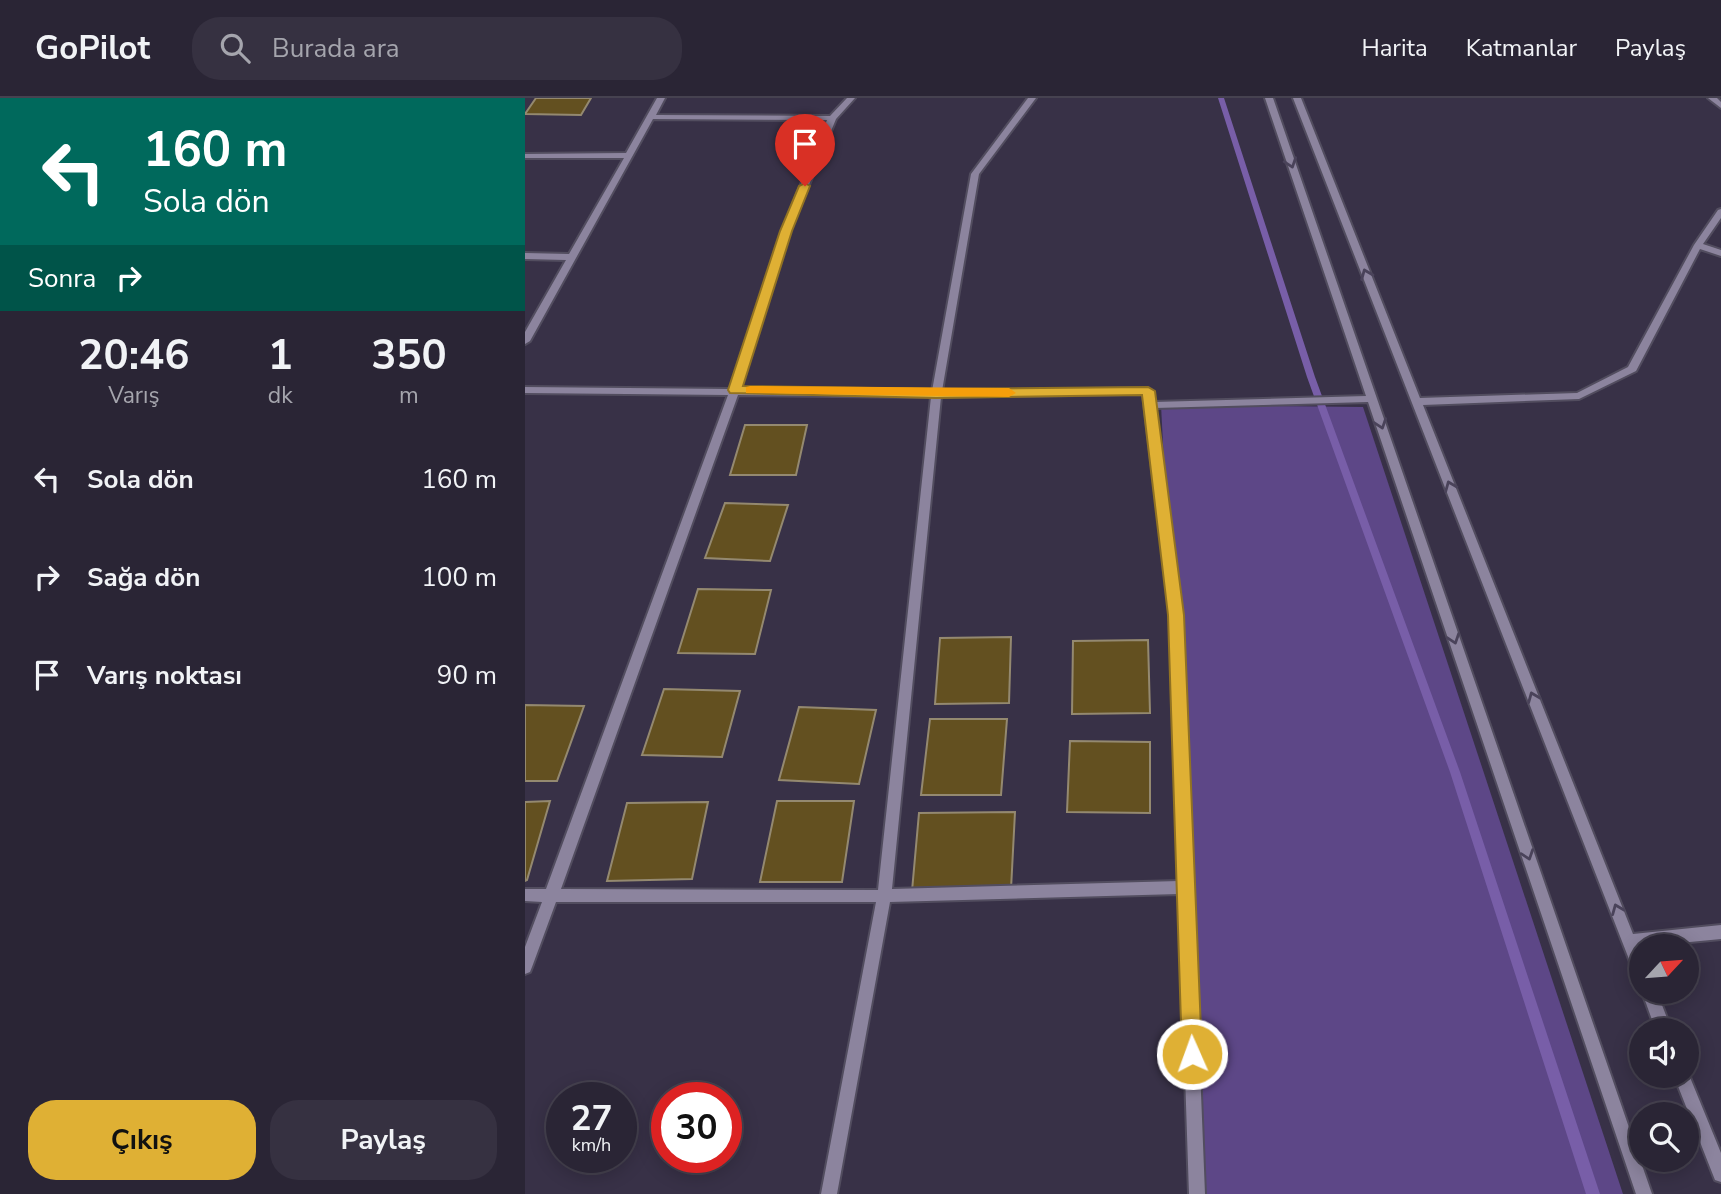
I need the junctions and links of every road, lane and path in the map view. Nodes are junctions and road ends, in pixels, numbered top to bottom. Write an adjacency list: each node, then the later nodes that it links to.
1 (661, 98): 8 (street)
2 (851, 98): 9 (street)
3 (1032, 98): 20 (street)
4 (1269, 98): 21 (street, one-way to 21)
5 (1297, 98): 22 (street, one-way to 5)
6 (1712, 98): 7 (street)
7 (1721, 106)
8 (650, 117): 9 (street); 10 (street)
9 (832, 118): 19 (street)
10 (629, 155): 11 (street); 16 (street)
11 (525, 156)
12 (1721, 212): 13 (street)
13 (1698, 245): 14 (street); 22 (street)
14 (1721, 253)
15 (525, 257): 16 (street)
16 (572, 257): 17 (street)
17 (525, 341)
18 (525, 390): 19 (street)
19 (735, 390): 20 (street); 25 (street)
20 (936, 394): 23 (street); 27 (street)
21 (1372, 399): 23 (street); 36 (street, one-way to 36)
22 (1416, 401): 30 (street, one-way to 22)
23 (1150, 405): 24 (street)
24 (1186, 887): 27 (street); 35 (street)
25 (550, 894): 26 (street); 27 (street); 31 (street)
26 (525, 895)
27 (884, 896): 34 (street)
28 (1721, 932): 29 (street)
29 (1699, 934)
30 (1629, 942)
31 (525, 967)
32 (1687, 1088): 33 (street)
33 (1721, 1174)
34 (829, 1194)
35 (1197, 1194)
36 (1644, 1194)

